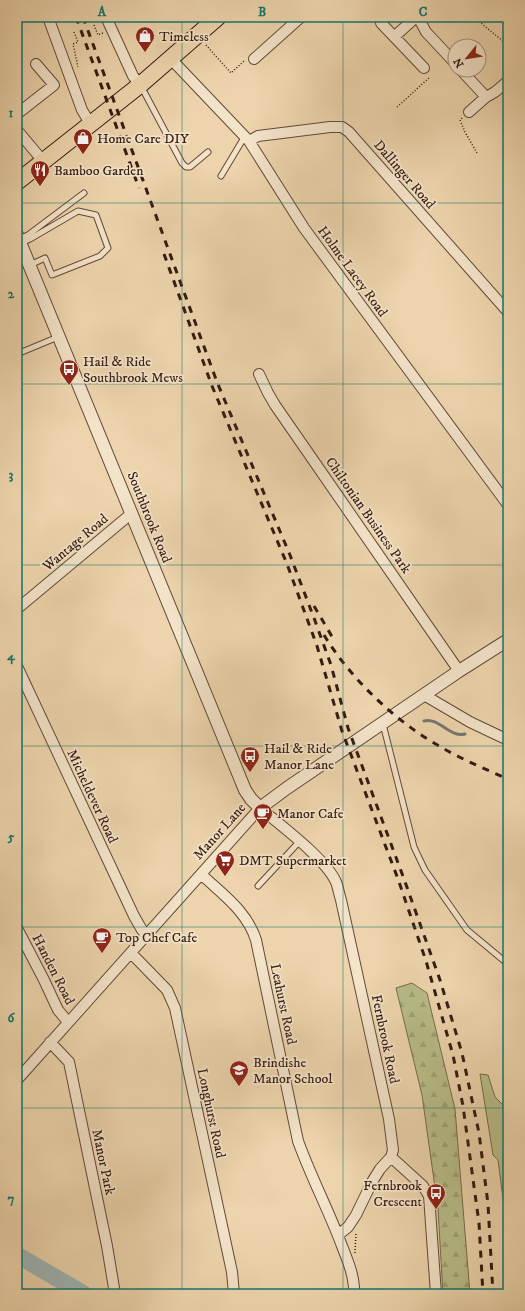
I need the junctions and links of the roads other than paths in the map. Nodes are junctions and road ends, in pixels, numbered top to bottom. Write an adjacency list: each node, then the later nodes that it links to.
1 (48, 17): 19 (street)
2 (106, 17): 15 (street)
3 (218, 17): 9 (main road)
4 (301, 17): 10 (street)
5 (417, 17): 7 (street); 8 (street)
6 (381, 23): 7 (street)
7 (394, 37): 12 (street)
8 (447, 54)
9 (171, 59): 15 (main road); 21 (street, Holme Lacey Road)
10 (254, 59)
11 (36, 64): 18 (street)
12 (424, 68)
13 (468, 78): 16 (street)
14 (508, 81): 16 (street)
15 (140, 85): 19 (main road); 22 (lane)
16 (486, 97): 17 (street)
17 (469, 112)
18 (17, 114)
19 (91, 125): 23 (main road)
20 (17, 130): 23 (street)
21 (247, 138): 24 (lane); 29 (street, Dallinger Road); 33 (street, Holme Lacey Road)
22 (208, 152)
23 (43, 161): 25 (main road)
24 (221, 176)
25 (17, 182)
26 (84, 192): 27 (lane)
27 (19, 239): 28 (street, Southbrook Road); 28 (lane)
28 (30, 265): 30 (street, Southbrook Road)
29 (508, 312)
30 (59, 336): 31 (lane); 34 (street, Southbrook Road)
31 (17, 354)
32 (259, 374): 38 (street, Chiltonian Business Park)
33 (508, 505)
34 (132, 513): 35 (street, Wantage Road); 42 (street, Southbrook Road)
35 (17, 609)
36 (508, 640): 38 (street, Manor Lane)
37 (17, 666): 47 (street, Micheldever Road)
38 (459, 671): 39 (street, Manor Lane)
39 (424, 695): 40 (street, Manor Lane); 41 (street)
40 (383, 723): 42 (street, Manor Lane); 49 (lane)
41 (508, 740)
42 (260, 808): 43 (street, Fernbrook Road); 44 (street, Manor Lane)
43 (299, 842): 45 (lane); 53 (street, Fernbrook Road)
44 (201, 874): 47 (street, Manor Lane); 54 (street, Leahurst Road)
45 (258, 886)
46 (17, 928): 50 (street, Handen Road)
47 (147, 935): 48 (street, Manor Lane)
48 (131, 953): 50 (street, Manor Lane); 56 (street, Longhurst Road)
49 (508, 964)
50 (68, 1022): 51 (street, Manor Lane)
51 (50, 1042): 52 (street, Manor Lane); 55 (street, Manor Park)
52 (17, 1080)
53 (391, 1157): 54 (street); 58 (street)
54 (338, 1235): 57 (street, Leahurst Road)
55 (115, 1294)
56 (234, 1294)
57 (354, 1294)
58 (436, 1294)

